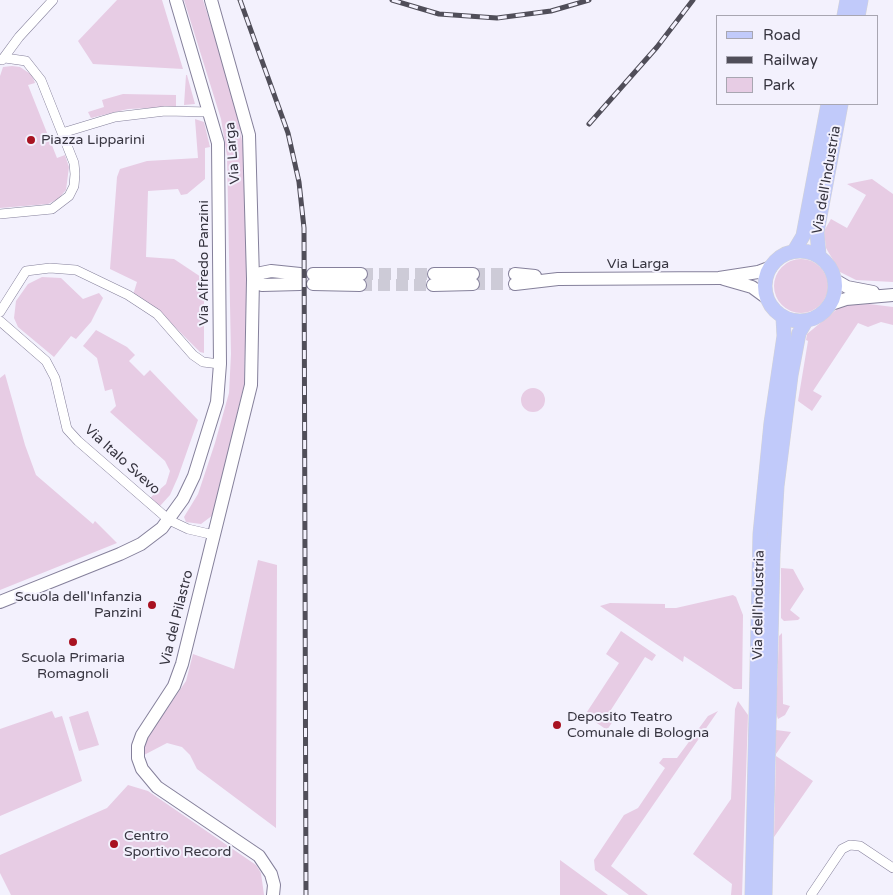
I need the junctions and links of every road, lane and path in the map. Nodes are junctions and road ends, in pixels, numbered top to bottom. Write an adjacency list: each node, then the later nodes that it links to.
1 (53, 0): 8 (street)
2 (176, 0): 11 (street, Via Alfredo Panzini)
3 (211, 0): 18 (street, Via Larga)
4 (848, 0): 6 (main road)
5 (861, 0): 7 (main road)
6 (844, 15)
7 (858, 15)
8 (2, 60): 12 (street)
9 (828, 105): 14 (main road, Via dell'Industria)
10 (841, 105): 15 (main road, Via dell'Industria)
11 (210, 112): 12 (street); 31 (street, Via Alfredo Panzini)
12 (62, 133): 13 (street)
13 (0, 214)
14 (794, 251): 15 (main road); 16 (main road)
15 (819, 256): 23 (main road)
16 (771, 267): 17 (street, Via Larga); 25 (main road)
17 (720, 278): 22 (street, Via Larga); 25 (street, Via Larga)
18 (253, 279): 19 (street); 33 (street, Via del Pilastro)
19 (361, 279)
20 (433, 279): 21 (street)
21 (473, 279)
22 (515, 279)
23 (835, 280): 24 (street); 26 (main road)
24 (893, 295): 26 (street)
25 (767, 298): 28 (main road)
26 (831, 304): 30 (main road)
27 (0, 312): 31 (street)
28 (783, 317): 30 (main road); 37 (main road, Via dell'Industria)
29 (0, 321): 32 (street, Via Italo Svevo)
30 (806, 321): 38 (main road, Via dell'Industria)
31 (220, 364): 32 (street, Via Alfredo Panzini)
32 (169, 520): 33 (street); 34 (street, Via Alfredo Panzini)
33 (213, 537): 36 (street, Via del Pilastro)
34 (0, 602)
35 (893, 868): 39 (street)
36 (273, 895)
37 (752, 895)
38 (765, 895)
39 (811, 895)

